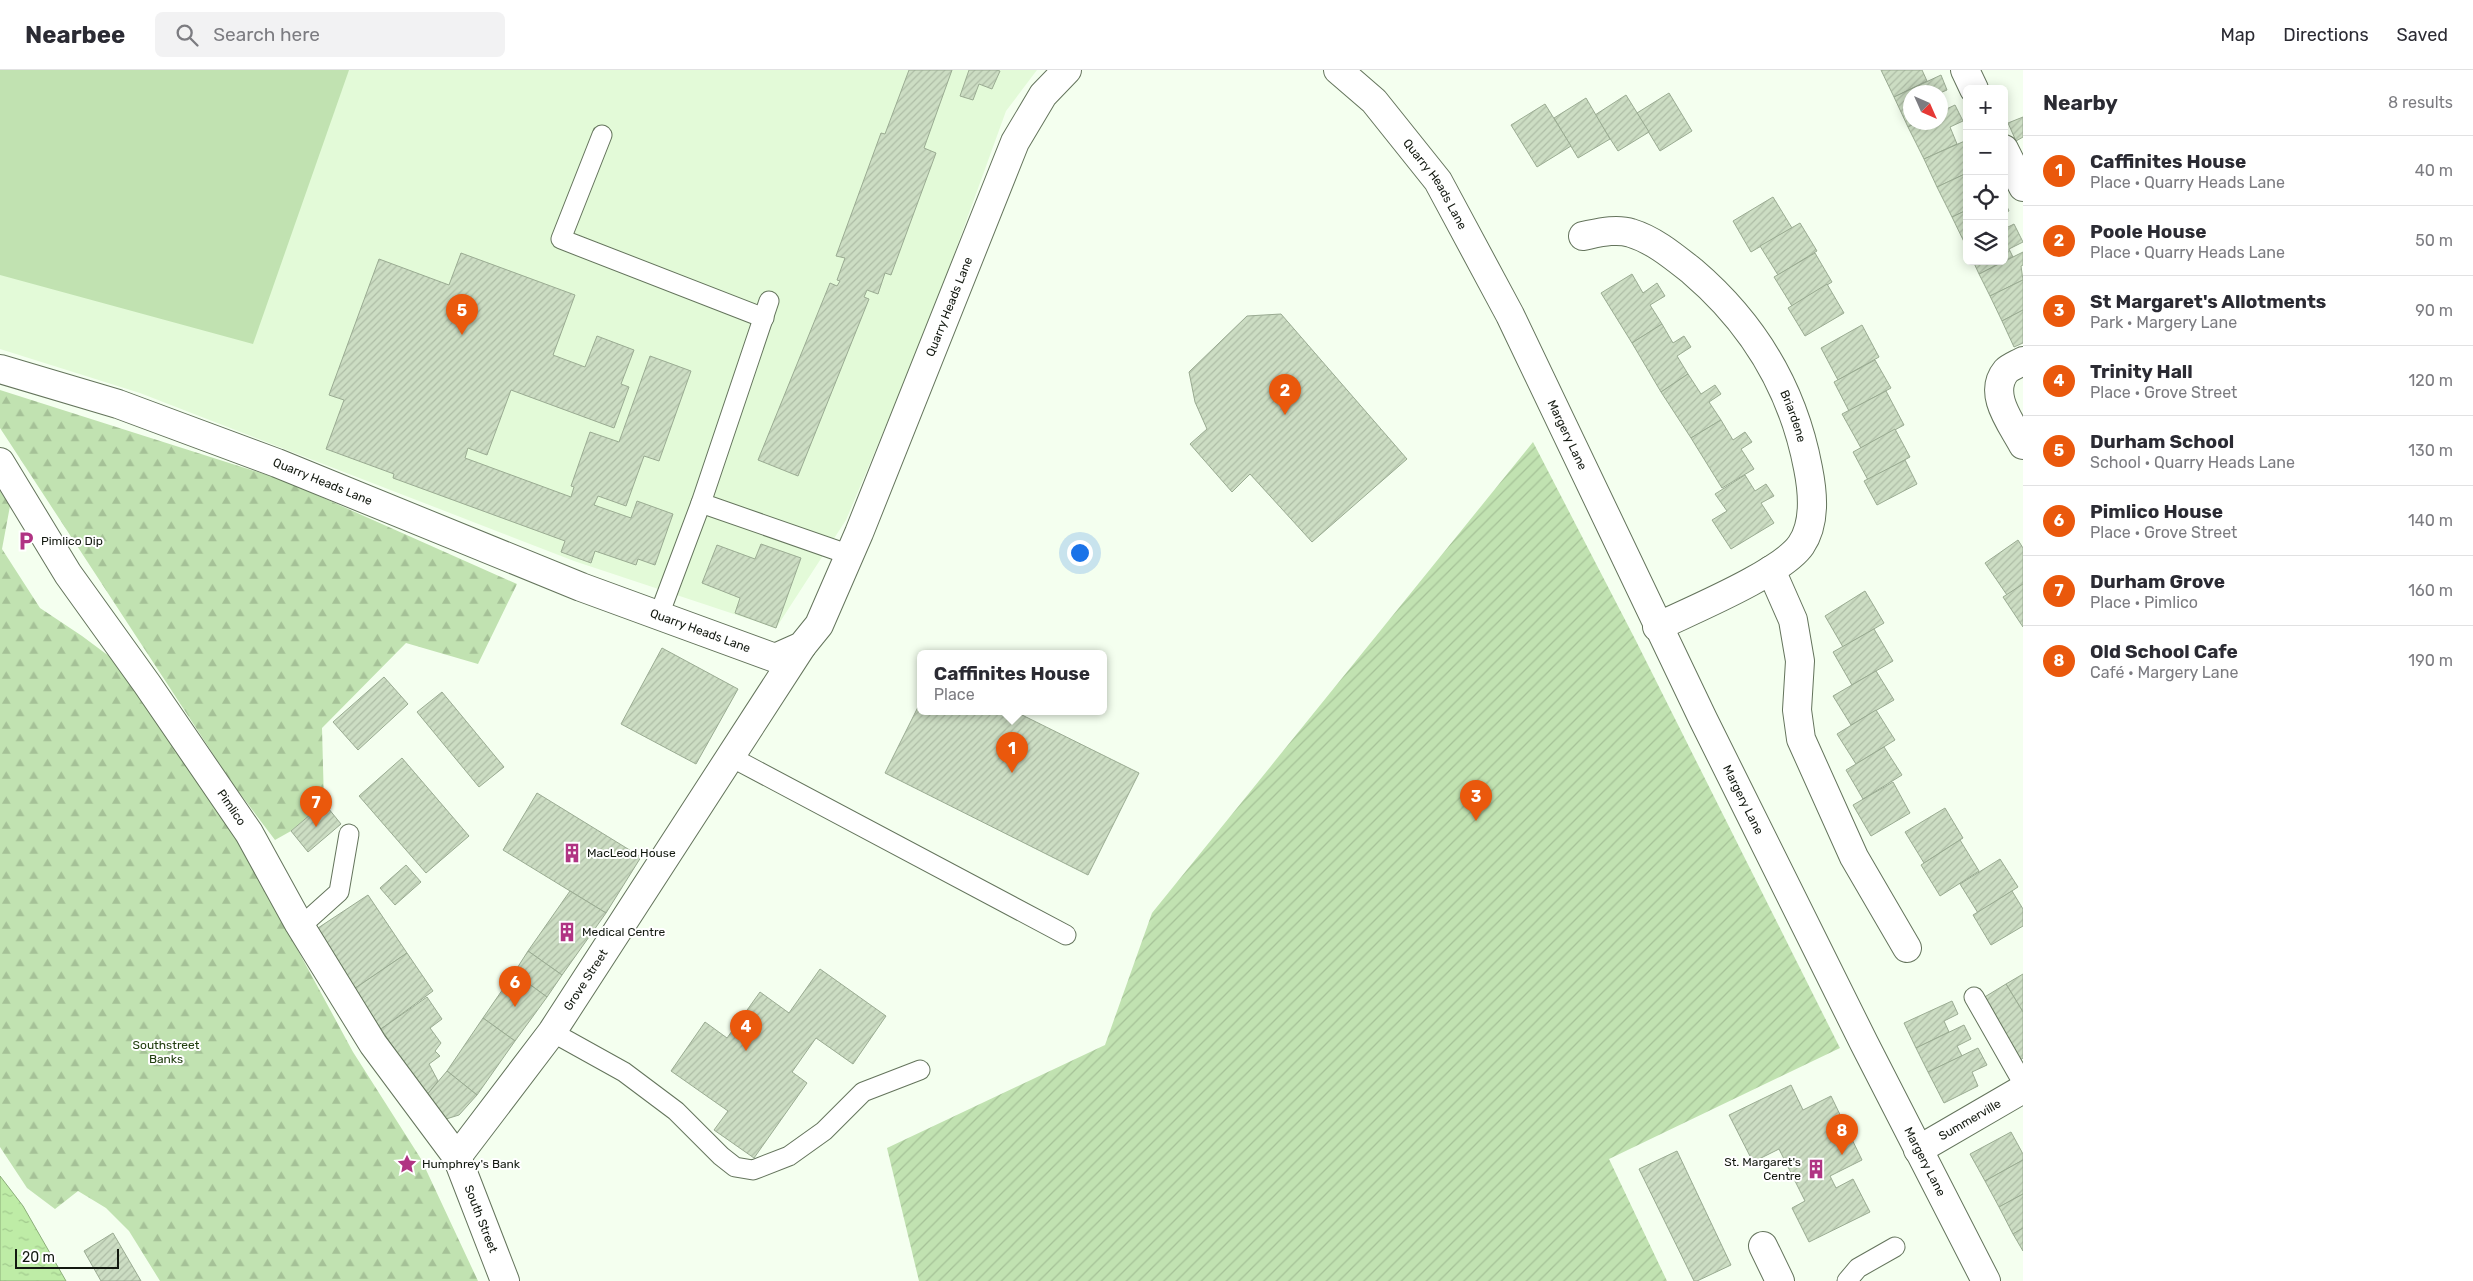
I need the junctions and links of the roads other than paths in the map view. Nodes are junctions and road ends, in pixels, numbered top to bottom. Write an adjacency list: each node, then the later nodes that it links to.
1 (1067, 70): 15 (street, Quarry Heads Lane)
2 (1338, 70): 9 (street, Quarry Heads Lane)
3 (1965, 70): 4 (street)
4 (1972, 85)
5 (602, 135): 14 (lane)
6 (2008, 157): 7 (street)
7 (2023, 187)
8 (1583, 236): 16 (street, Briardene)
9 (1510, 314): 18 (street, Margery Lane)
10 (2015, 366): 12 (street)
11 (0, 369): 17 (street, Quarry Heads Lane)
12 (2023, 445)
13 (0, 462): 22 (street, Pimlico)
14 (701, 503): 15 (lane); 17 (lane)
15 (850, 555): 19 (street, Quarry Heads Lane)
16 (1771, 570): 18 (street, Briardene); 24 (street)
17 (660, 615): 19 (street, Quarry Heads Lane)
18 (1657, 627): 30 (street, Margery Lane)
19 (802, 646): 20 (street, Grove Street)
20 (731, 757): 23 (lane); 26 (street, Grove Street)
21 (350, 834): 22 (lane)
22 (299, 924): 31 (street, Pimlico)
23 (1066, 935)
24 (1906, 948)
25 (1974, 998): 28 (lane)
26 (552, 1032): 27 (lane); 31 (street, Grove Street)
27 (920, 1070)
28 (2023, 1083)
29 (2023, 1089): 30 (street, Summerville)
30 (1918, 1150): 37 (street, Margery Lane)
31 (457, 1156): 34 (street, South Street)
32 (1763, 1246): 35 (street)
33 (1895, 1247): 36 (lane)
34 (505, 1281)
35 (1780, 1281)
36 (1847, 1281)
37 (1986, 1281)

